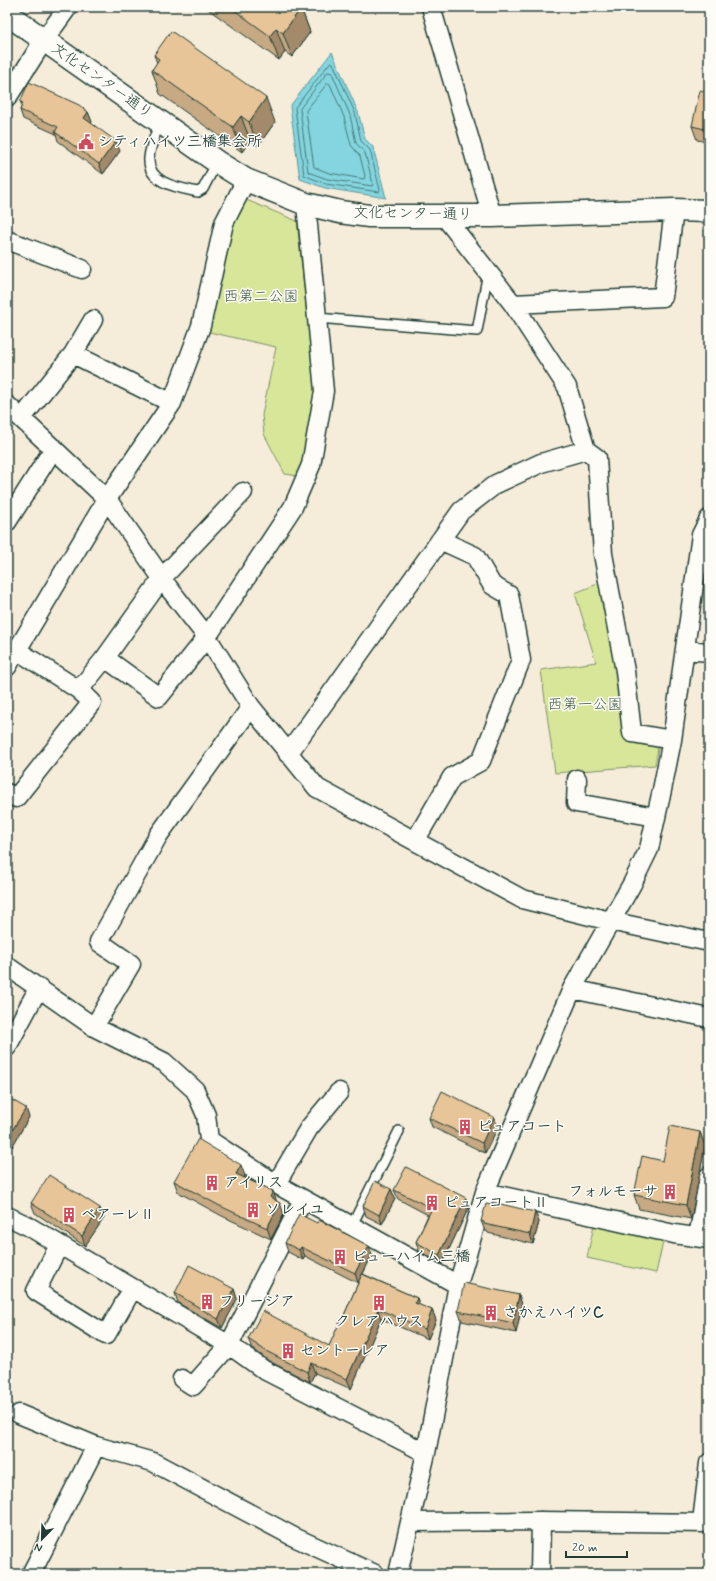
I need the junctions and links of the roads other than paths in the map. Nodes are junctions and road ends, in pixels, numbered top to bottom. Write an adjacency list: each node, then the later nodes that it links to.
1 (68, 7): 4 (street)
2 (431, 7): 13 (street)
3 (7, 14): 4 (street, 文化センター通り)
4 (44, 40): 5 (street); 6 (street, 文化センター通り)
5 (7, 98)
6 (160, 122): 7 (street, 文化センター通り); 7 (lane)
7 (217, 162): 8 (street, 文化センター通り)
8 (246, 180): 9 (street, 文化センター通り); 21 (street)
9 (306, 204): 12 (street, 文化センター通り); 18 (street)
10 (674, 210): 11 (street, 文化センター通り); 13 (street, 文化センター通り); 17 (street)
11 (709, 211)
12 (444, 216): 13 (street, 文化センター通り); 16 (street)
13 (492, 216)
14 (7, 240): 15 (street)
15 (82, 269)
16 (488, 272): 17 (street); 18 (lane)
17 (513, 304): 25 (street)
18 (317, 318): 32 (street)
19 (93, 320): 20 (street)
20 (73, 354): 21 (street); 23 (street)
21 (172, 403): 27 (street)
22 (7, 405): 23 (street)
23 (22, 418): 24 (street)
24 (54, 448): 27 (street); 29 (street)
25 (586, 450): 30 (street); 40 (street)
26 (243, 492): 31 (street)
27 (107, 500): 31 (street); 33 (street)
28 (709, 519): 34 (street)
29 (7, 522)
30 (440, 540): 41 (street); 45 (street)
31 (162, 578): 32 (street); 36 (street)
32 (206, 637): 36 (street); 39 (street)
33 (18, 650): 37 (street); 38 (street)
34 (685, 650): 35 (street); 40 (street)
35 (709, 652)
36 (105, 658): 38 (street)
37 (7, 667)
38 (79, 690): 43 (street)
39 (251, 707): 41 (street); 52 (street)
40 (672, 740): 44 (street)
41 (288, 754): 45 (street)
42 (577, 779): 44 (street)
43 (7, 793)
44 (656, 817): 46 (street)
45 (415, 841): 46 (street)
46 (610, 921): 47 (street); 50 (street)
47 (709, 942)
48 (7, 966): 49 (street)
49 (38, 989): 52 (street); 53 (street)
50 (572, 989): 51 (street); 58 (street)
51 (709, 1018)
52 (94, 1027): 57 (street)
53 (7, 1047)
54 (339, 1092): 57 (street)
55 (399, 1131): 61 (lane)
56 (709, 1176): 62 (street)
57 (276, 1184): 59 (street)
58 (485, 1192): 62 (street); 64 (street)
59 (303, 1200): 61 (street); 66 (street)
60 (7, 1216): 63 (street)
61 (351, 1227): 64 (street)
62 (704, 1238)
63 (59, 1245): 65 (street); 65 (street)
64 (458, 1285): 70 (street)
65 (133, 1288): 66 (street)
66 (229, 1345): 67 (street); 70 (street)
67 (182, 1379)
68 (19, 1414): 69 (street)
69 (96, 1446): 75 (street); 76 (street)
70 (426, 1452): 73 (street)
71 (709, 1463): 74 (street)
72 (541, 1521): 73 (street); 74 (street); 79 (street)
73 (410, 1522): 78 (street)
74 (705, 1523)
75 (350, 1569): 77 (street)
76 (31, 1574)
77 (375, 1574)
78 (398, 1574)
79 (540, 1574)

